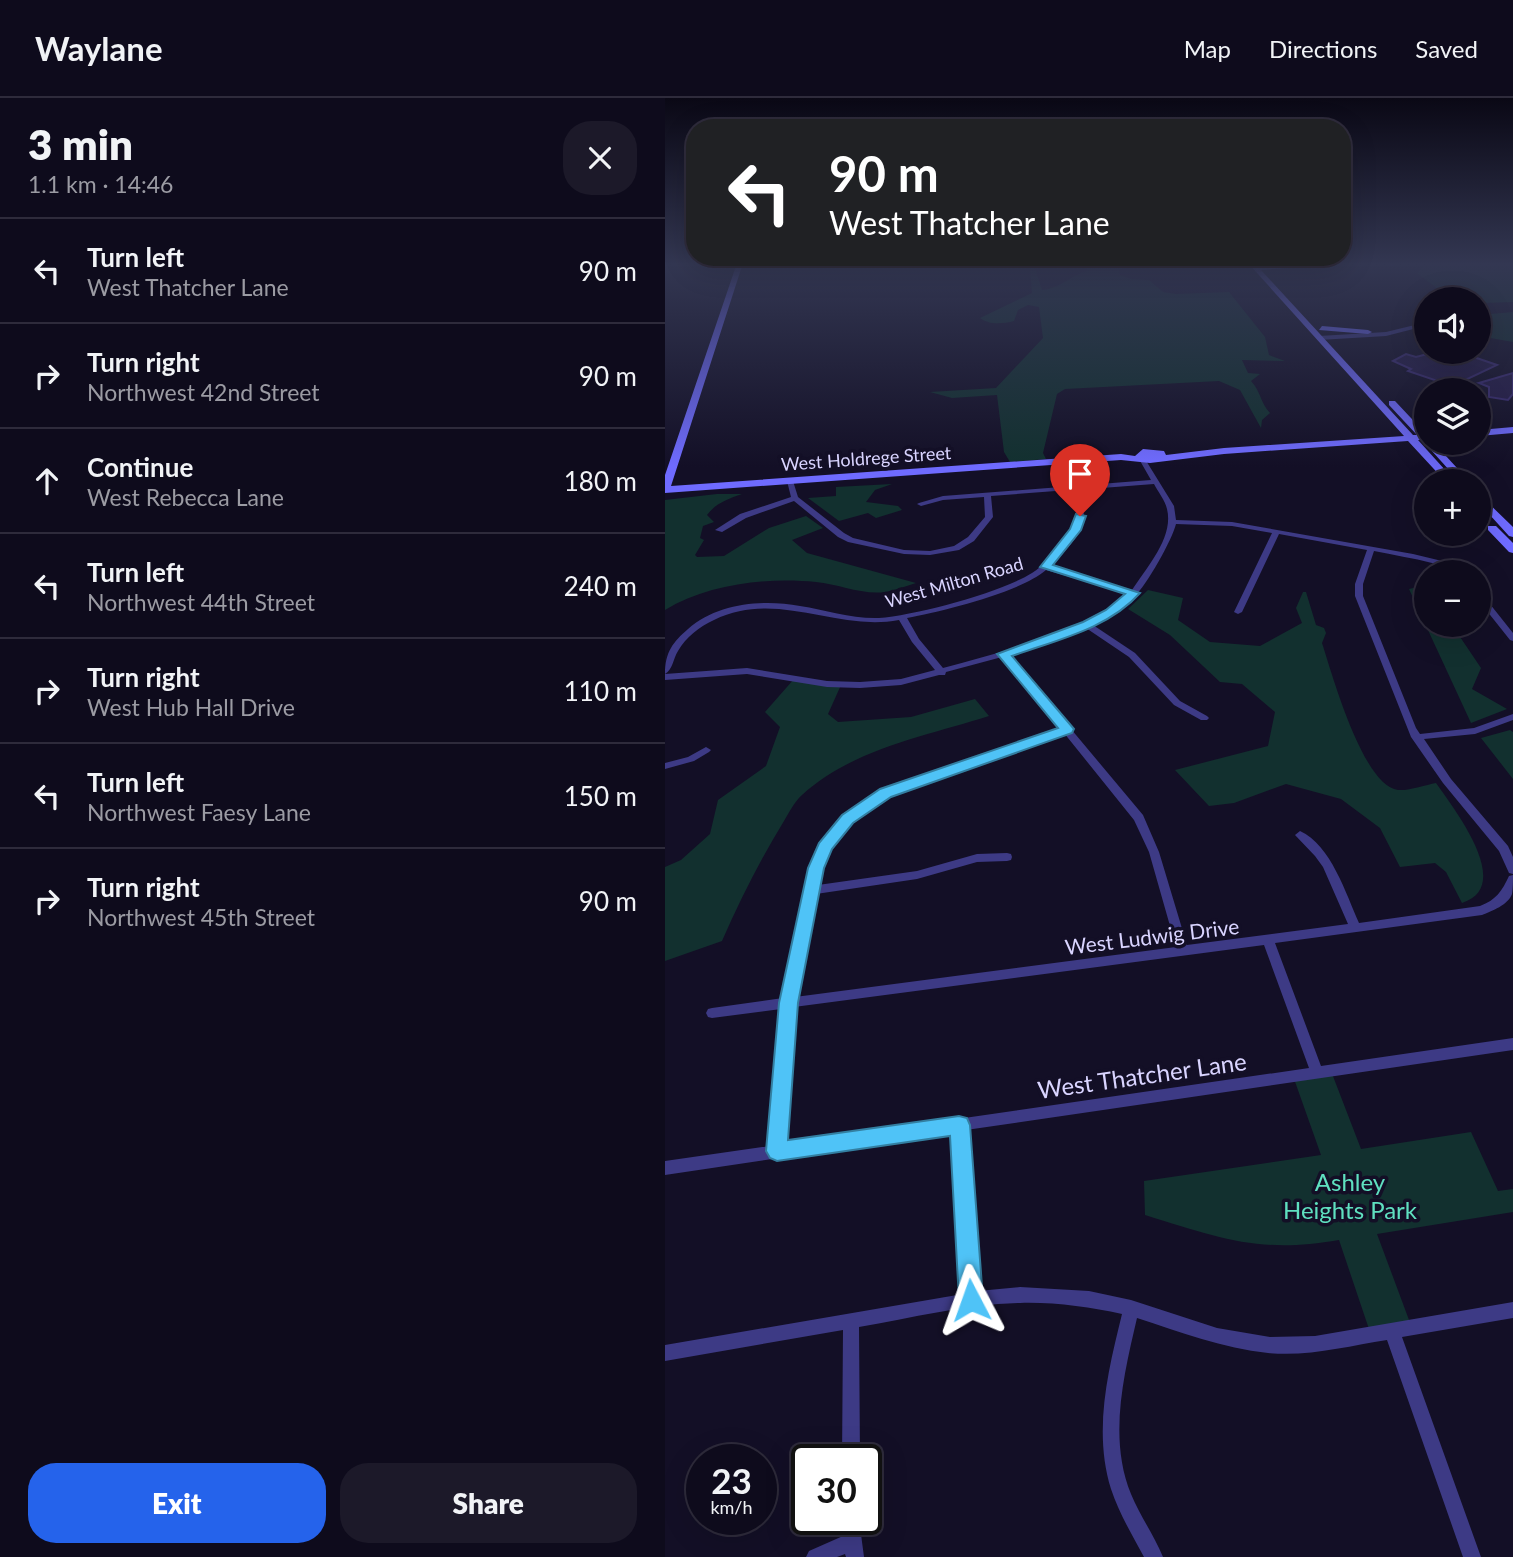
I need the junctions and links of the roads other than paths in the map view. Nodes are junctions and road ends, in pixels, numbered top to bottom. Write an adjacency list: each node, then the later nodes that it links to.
1 (718, 331): 20 (street)
2 (1321, 331): 6 (street)
3 (1375, 331): 5 (street)
4 (1402, 331): 6 (street)
5 (1368, 332): 6 (street)
6 (1324, 334): 7 (street); 10 (street)
7 (1414, 426)
8 (1513, 428): 9 (street)
9 (1491, 430)
10 (1408, 436): 11 (street); 14 (street); 15 (street)
11 (1414, 436)
12 (1441, 455): 16 (street)
13 (1142, 457): 14 (street, West Holdrege Street); 17 (street); 18 (street, West Holdrege Street)
14 (1159, 457): 17 (street)
15 (1439, 469)
16 (1453, 469)
17 (1153, 479): 19 (street); 25 (street)
18 (790, 481): 20 (street, West Holdrege Street); 22 (street)
19 (1072, 488): 21 (street); 33 (street)
20 (665, 490)
21 (987, 494): 22 (street); 23 (street)
22 (795, 498): 27 (street)
23 (921, 504)
24 (1491, 510): 29 (street)
25 (1173, 522): 28 (street); 34 (street)
26 (1491, 526): 31 (street)
27 (719, 530)
28 (1276, 532): 30 (street); 35 (street)
29 (1513, 534)
30 (1371, 549): 32 (street); 47 (street)
31 (1513, 550)
32 (1429, 560)
33 (1046, 567): 34 (street); 37 (street, West Milton Road)
34 (1134, 593): 38 (street)
35 (1238, 611)
36 (1491, 611): 39 (street)
37 (902, 617): 41 (street, West Milton Road); 42 (street)
38 (1087, 625): 40 (street); 45 (street)
39 (1513, 638)
40 (1004, 654): 42 (street); 46 (street)
41 (665, 671)
42 (942, 673): 43 (street)
43 (665, 677)
44 (1513, 717): 47 (street)
45 (1203, 718)
46 (1067, 729): 54 (street); 57 (street)
47 (1416, 737): 52 (street)
48 (706, 750): 49 (street)
49 (665, 766)
50 (1300, 835): 55 (street)
51 (1007, 857): 54 (street)
52 (1513, 870)
53 (1512, 883): 55 (street, West Ludwig Drive)
54 (812, 890): 58 (street)
55 (1355, 928): 56 (street, West Ludwig Drive)
56 (1268, 940): 57 (street, West Ludwig Drive); 61 (street)
57 (1182, 951): 58 (street, West Ludwig Drive)
58 (789, 1003): 59 (street, West Ludwig Drive); 63 (street)
59 (712, 1013)
60 (1513, 1044): 61 (street, West Thatcher Lane)
61 (1317, 1073): 62 (street, West Thatcher Lane)
62 (959, 1125): 63 (street, West Thatcher Lane); 65 (street)
63 (777, 1151): 64 (street, West Thatcher Lane)
64 (665, 1168)
65 (971, 1300): 66 (street); 68 (street)
66 (1131, 1308): 69 (street); 74 (street)
67 (1513, 1310): 69 (street)
68 (851, 1321): 70 (street); 71 (street)
69 (1392, 1331): 75 (street)
70 (665, 1353)
71 (851, 1444)
72 (854, 1550): 73 (street)
73 (815, 1557)
74 (1154, 1557)
75 (1472, 1557)

